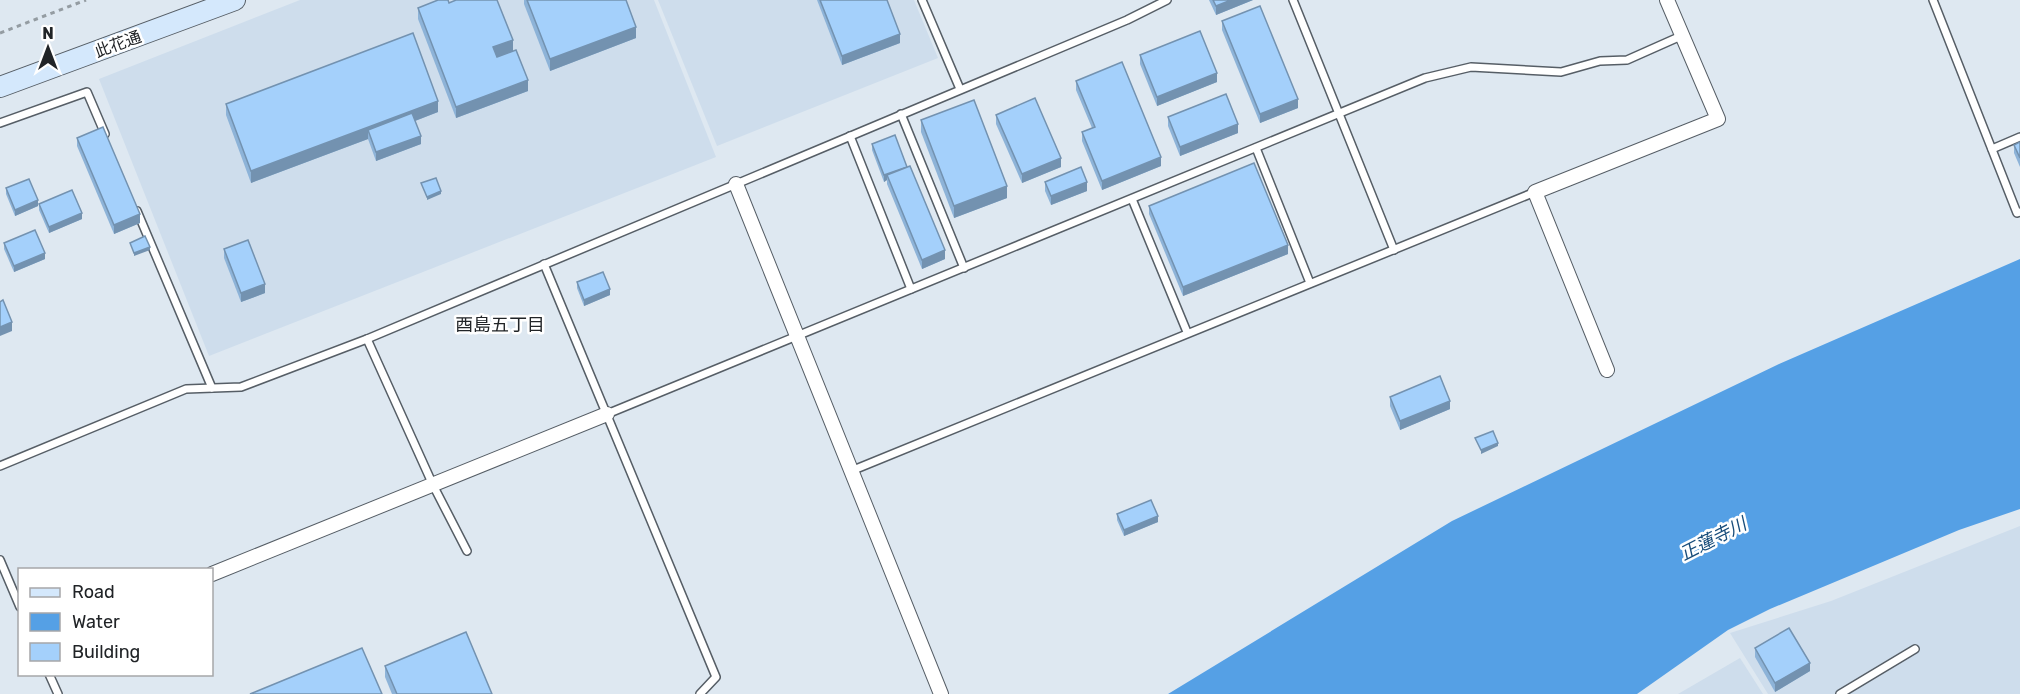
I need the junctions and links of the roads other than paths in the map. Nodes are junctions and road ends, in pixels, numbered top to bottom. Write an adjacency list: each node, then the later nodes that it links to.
1 (235, 0): 8 (street, 此花通)
2 (922, 0): 9 (lane)
3 (1167, 0): 9 (lane)
4 (1293, 0): 11 (lane)
5 (1667, 0): 7 (street)
6 (1933, 0): 17 (lane)
7 (1681, 36): 11 (lane); 19 (street)
8 (0, 87)
9 (960, 89): 10 (lane)
10 (901, 114): 13 (lane); 25 (lane)
11 (1339, 114): 16 (lane); 23 (lane)
12 (0, 123): 15 (lane)
13 (850, 136): 18 (lane); 27 (lane)
14 (2020, 137): 17 (lane)
15 (110, 147)
16 (1256, 147): 20 (lane); 26 (lane)
17 (1992, 148): 22 (lane)
18 (736, 184): 24 (lane); 29 (street)
19 (1535, 192): 23 (lane); 31 (street)
20 (1132, 199): 25 (lane); 28 (lane)
21 (134, 202): 32 (lane)
22 (2020, 212)
23 (1394, 249): 26 (lane)
24 (544, 264): 30 (lane); 33 (lane)
25 (964, 268): 27 (lane)
26 (1310, 283): 28 (lane)
27 (911, 290): 29 (lane)
28 (1187, 332): 35 (lane)
29 (797, 336): 33 (lane); 35 (street)
30 (367, 339): 32 (lane); 36 (lane)
31 (1607, 370)
32 (212, 388): 34 (lane)
33 (607, 414): 36 (street); 44 (lane)
34 (0, 466)
35 (851, 471): 45 (street)
36 (433, 485): 37 (lane); 39 (street)
37 (467, 551)
38 (0, 560): 40 (lane)
39 (213, 574)
40 (18, 602)
41 (1915, 649): 46 (lane)
42 (49, 676): 43 (lane)
43 (58, 694)
44 (700, 694)
45 (941, 694)
46 (1840, 694)

